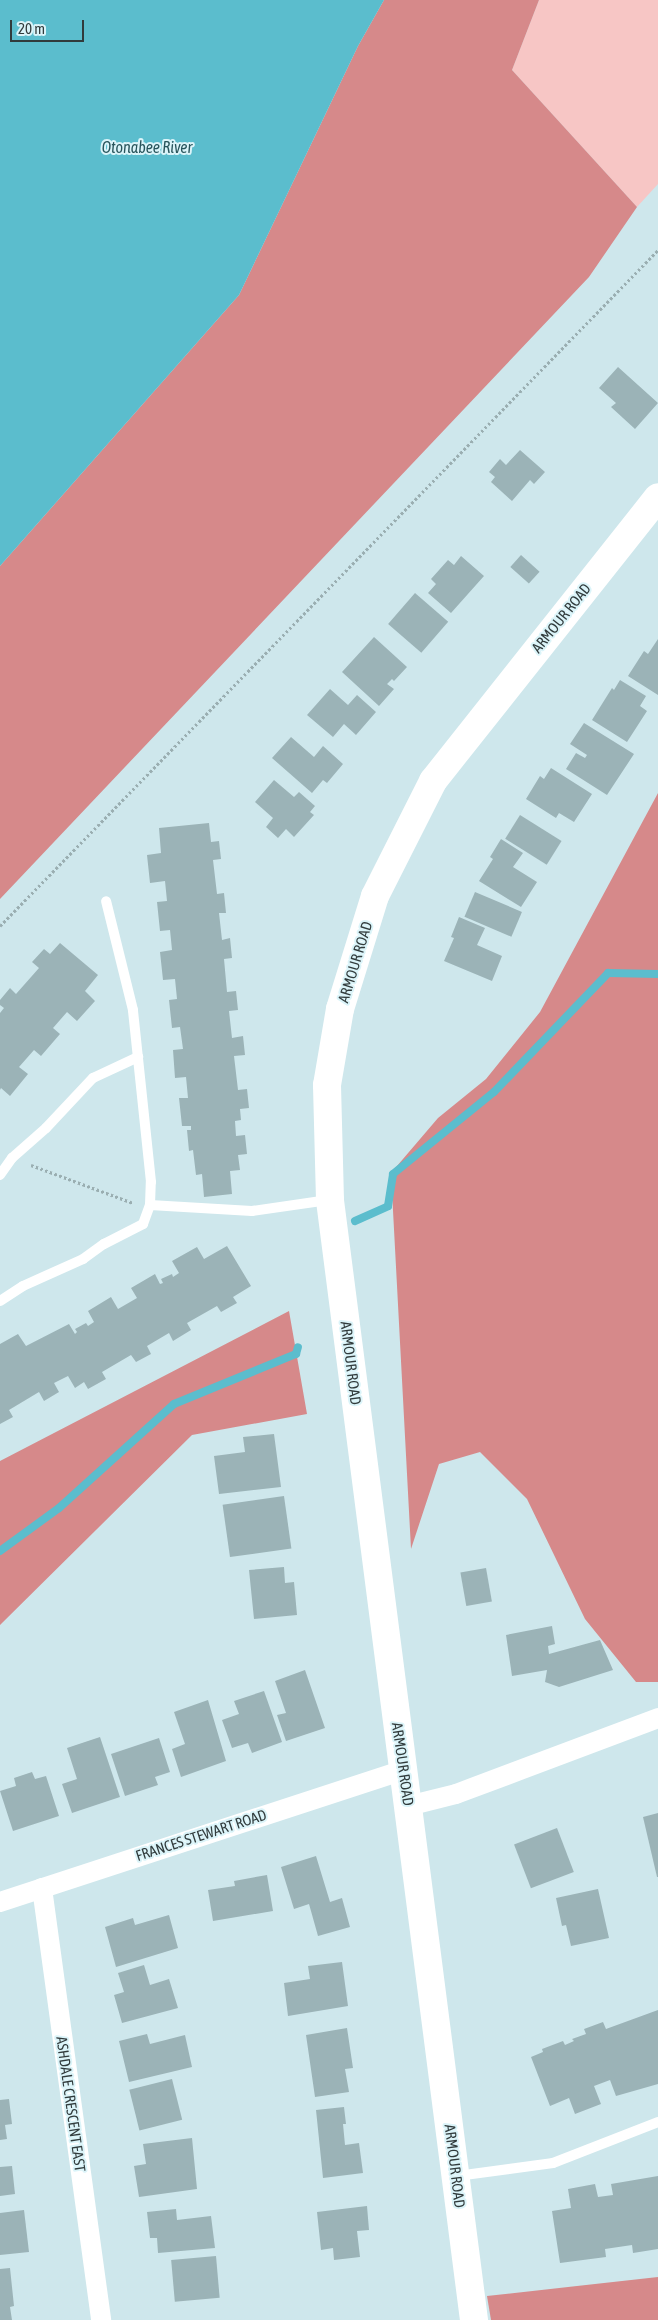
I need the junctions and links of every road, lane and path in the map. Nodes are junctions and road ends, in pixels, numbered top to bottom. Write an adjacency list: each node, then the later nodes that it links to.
1 (658, 250): 4 (path)
2 (658, 497): 8 (main road, ARMOUR ROAD)
3 (106, 901): 5 (lane)
4 (0, 926)
5 (138, 1057): 6 (lane); 9 (lane)
6 (12, 1158): 7 (lane); 9 (path)
7 (0, 1174)
8 (330, 1200): 9 (lane); 12 (main road, ARMOUR ROAD)
9 (150, 1205): 10 (lane)
10 (0, 1301)
11 (658, 1718): 13 (street)
12 (403, 1770): 13 (main road, ARMOUR ROAD); 14 (street, FRANCES STEWART ROAD)
13 (408, 1806): 17 (main road, ARMOUR ROAD)
14 (42, 1888): 15 (street, FRANCES STEWART ROAD); 18 (street, ASHDALE CRESCENT EAST)
15 (0, 1902)
16 (658, 2122): 17 (lane)
17 (456, 2176): 19 (main road, ARMOUR ROAD)
18 (100, 2320)
19 (474, 2320)

